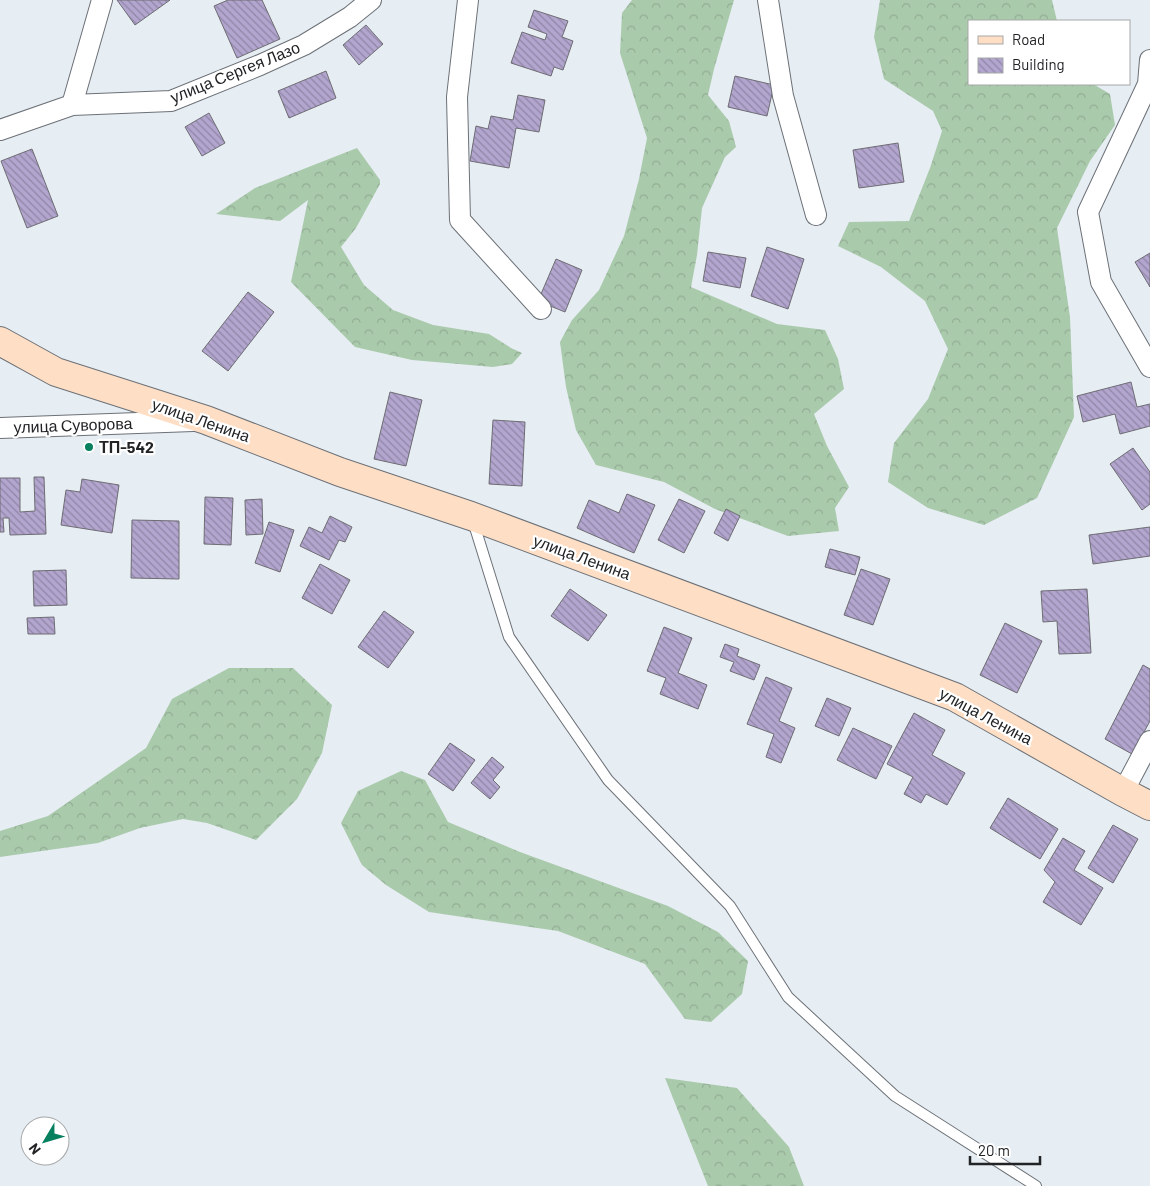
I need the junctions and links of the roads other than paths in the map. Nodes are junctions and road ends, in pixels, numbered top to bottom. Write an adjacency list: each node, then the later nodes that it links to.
1 (102, 0): 6 (street)
2 (371, 0): 6 (street, улица Сергея Лазо)
3 (468, 0): 9 (street)
4 (768, 0): 8 (street)
5 (1150, 60): 11 (street)
6 (72, 106): 7 (street, улица Сергея Лазо)
7 (1, 127)
8 (816, 215)
9 (541, 309)
10 (0, 341): 12 (main road, улица Ленина)
11 (1150, 367)
12 (206, 420): 13 (street, улица Суворова); 14 (main road, улица Ленина)
13 (0, 428)
14 (471, 516): 16 (main road, улица Ленина); 18 (lane)
15 (1150, 741): 16 (street)
16 (1123, 792): 17 (main road, улица Ленина)
17 (1150, 806)
18 (1036, 1186)

